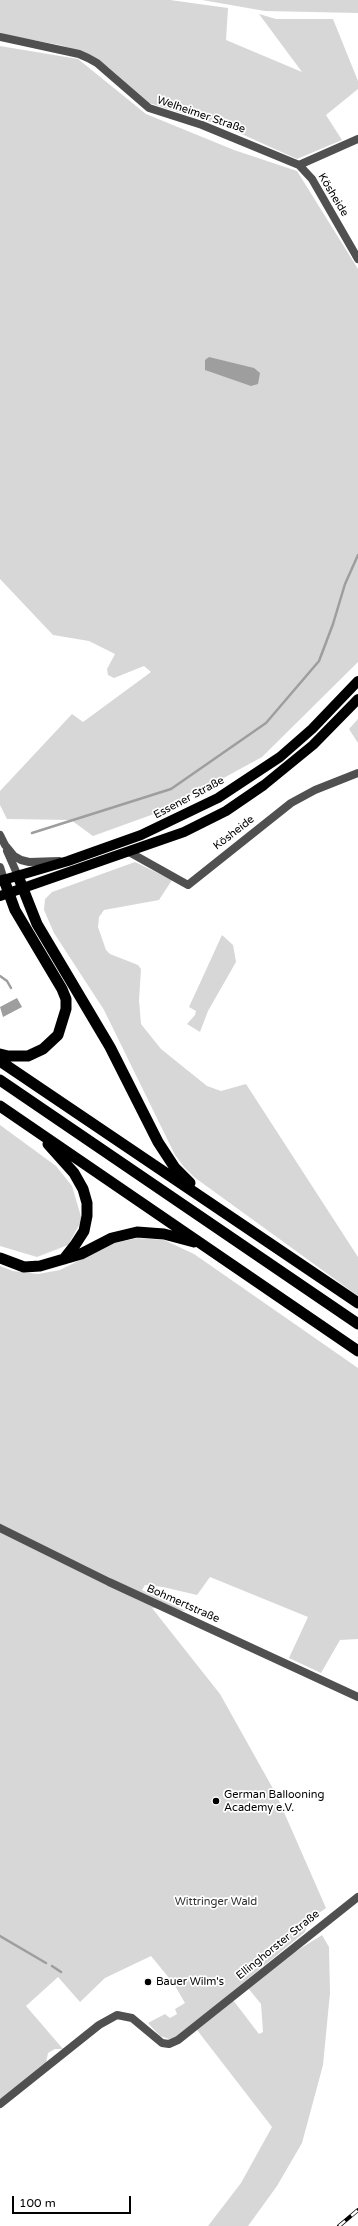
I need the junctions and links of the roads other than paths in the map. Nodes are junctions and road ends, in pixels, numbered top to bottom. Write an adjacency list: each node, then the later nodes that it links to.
1 (0, 37): 3 (street, Welheimer Straße)
2 (358, 139): 3 (street)
3 (299, 165): 4 (street, Kösheide)
4 (358, 259)
5 (358, 681): 11 (main road, Essener Straße)
6 (358, 699): 10 (main road)
7 (358, 773): 10 (street, Kösheide)
8 (0, 835): 9 (street)
9 (5, 845): 11 (street); 13 (street)
10 (129, 852): 15 (main road)
11 (68, 861): 13 (main road, Essener Straße)
12 (0, 867): 14 (street)
13 (18, 876): 14 (main road, Essener Straße); 15 (highway)
14 (2, 880): 16 (highway)
15 (22, 888): 16 (main road); 22 (highway)
16 (4, 894): 17 (highway)
17 (0, 1054)
18 (0, 1061): 22 (highway)
19 (0, 1080): 27 (highway)
20 (0, 1106): 21 (highway)
21 (36, 1130): 23 (highway); 25 (highway)
22 (208, 1201): 26 (highway)
23 (204, 1245): 25 (highway); 28 (highway)
24 (0, 1258): 25 (highway)
25 (63, 1259)
26 (358, 1303)
27 (358, 1324)
28 (358, 1351)
29 (0, 1528): 30 (street, Bohmertstraße)
30 (358, 1697)
31 (358, 1897): 32 (street, Ellinghorster Straße)
32 (0, 2104)

